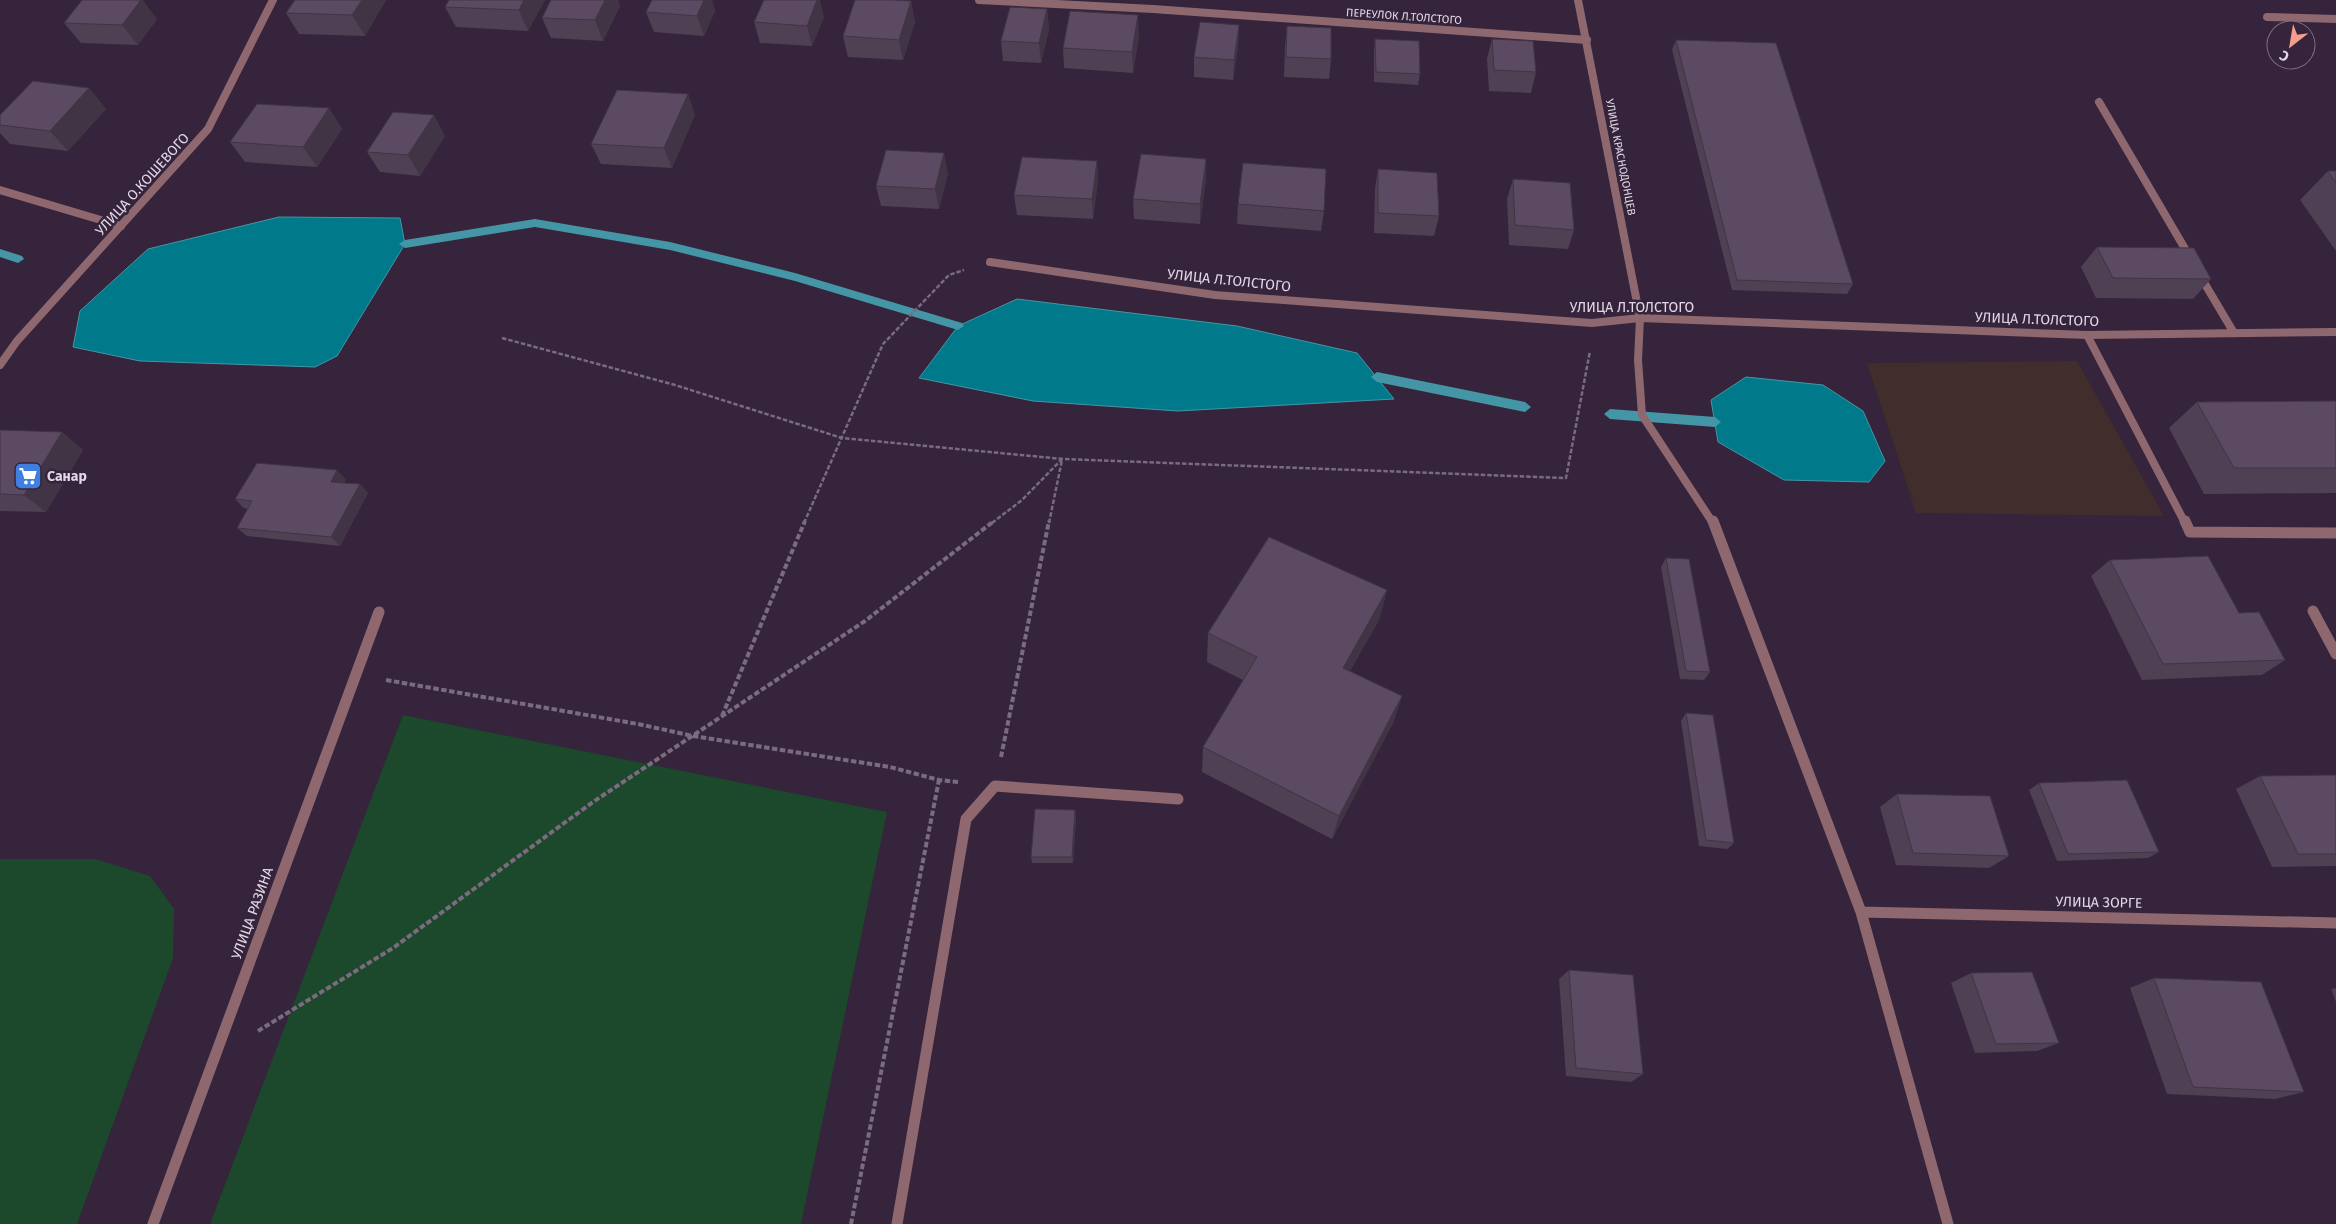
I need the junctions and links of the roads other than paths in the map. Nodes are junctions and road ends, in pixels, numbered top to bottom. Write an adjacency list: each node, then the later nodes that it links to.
1 (273, 0): 11 (street, УЛИЦА О.КОШЕВОГО)
2 (979, 0): 5 (street, ПЕРЕУЛОК Л.ТОЛСТОГО)
3 (1153, 0): 5 (street)
4 (1578, 0): 8 (street, УЛИЦА КРАСНОДОНЦЕВ)
5 (1153, 10): 8 (street, ПЕРЕУЛОК Л.ТОЛСТОГО)
6 (2267, 17): 7 (street)
7 (2336, 19)
8 (1587, 40): 13 (street, УЛИЦА КРАСНОДОНЦЕВ)
9 (2099, 102): 15 (street)
10 (0, 190): 11 (street)
11 (121, 226): 17 (street, УЛИЦА О.КОШЕВОГО)
12 (990, 262): 13 (street, УЛИЦА Л.ТОЛСТОГО)
13 (1640, 318): 16 (street, УЛИЦА Л.ТОЛСТОГО); 23 (street, УЛИЦА КРАСНОДОНЦЕВ)
14 (2336, 332): 15 (street, УЛИЦА Л.ТОЛСТОГО)
15 (2234, 333): 16 (street, УЛИЦА Л.ТОЛСТОГО)
16 (2087, 335): 18 (street)
17 (0, 365)
18 (2336, 533)
19 (2313, 610): 21 (street)
20 (379, 612): 25 (street, УЛИЦА РАЗИНА)
21 (2336, 654)
22 (1178, 799): 26 (street)
23 (1861, 912): 24 (street, УЛИЦА ЗОРГЕ); 27 (street, УЛИЦА КРАСНОДОНЦЕВ)
24 (2336, 923)
25 (153, 1224)
26 (897, 1224)
27 (1948, 1224)

